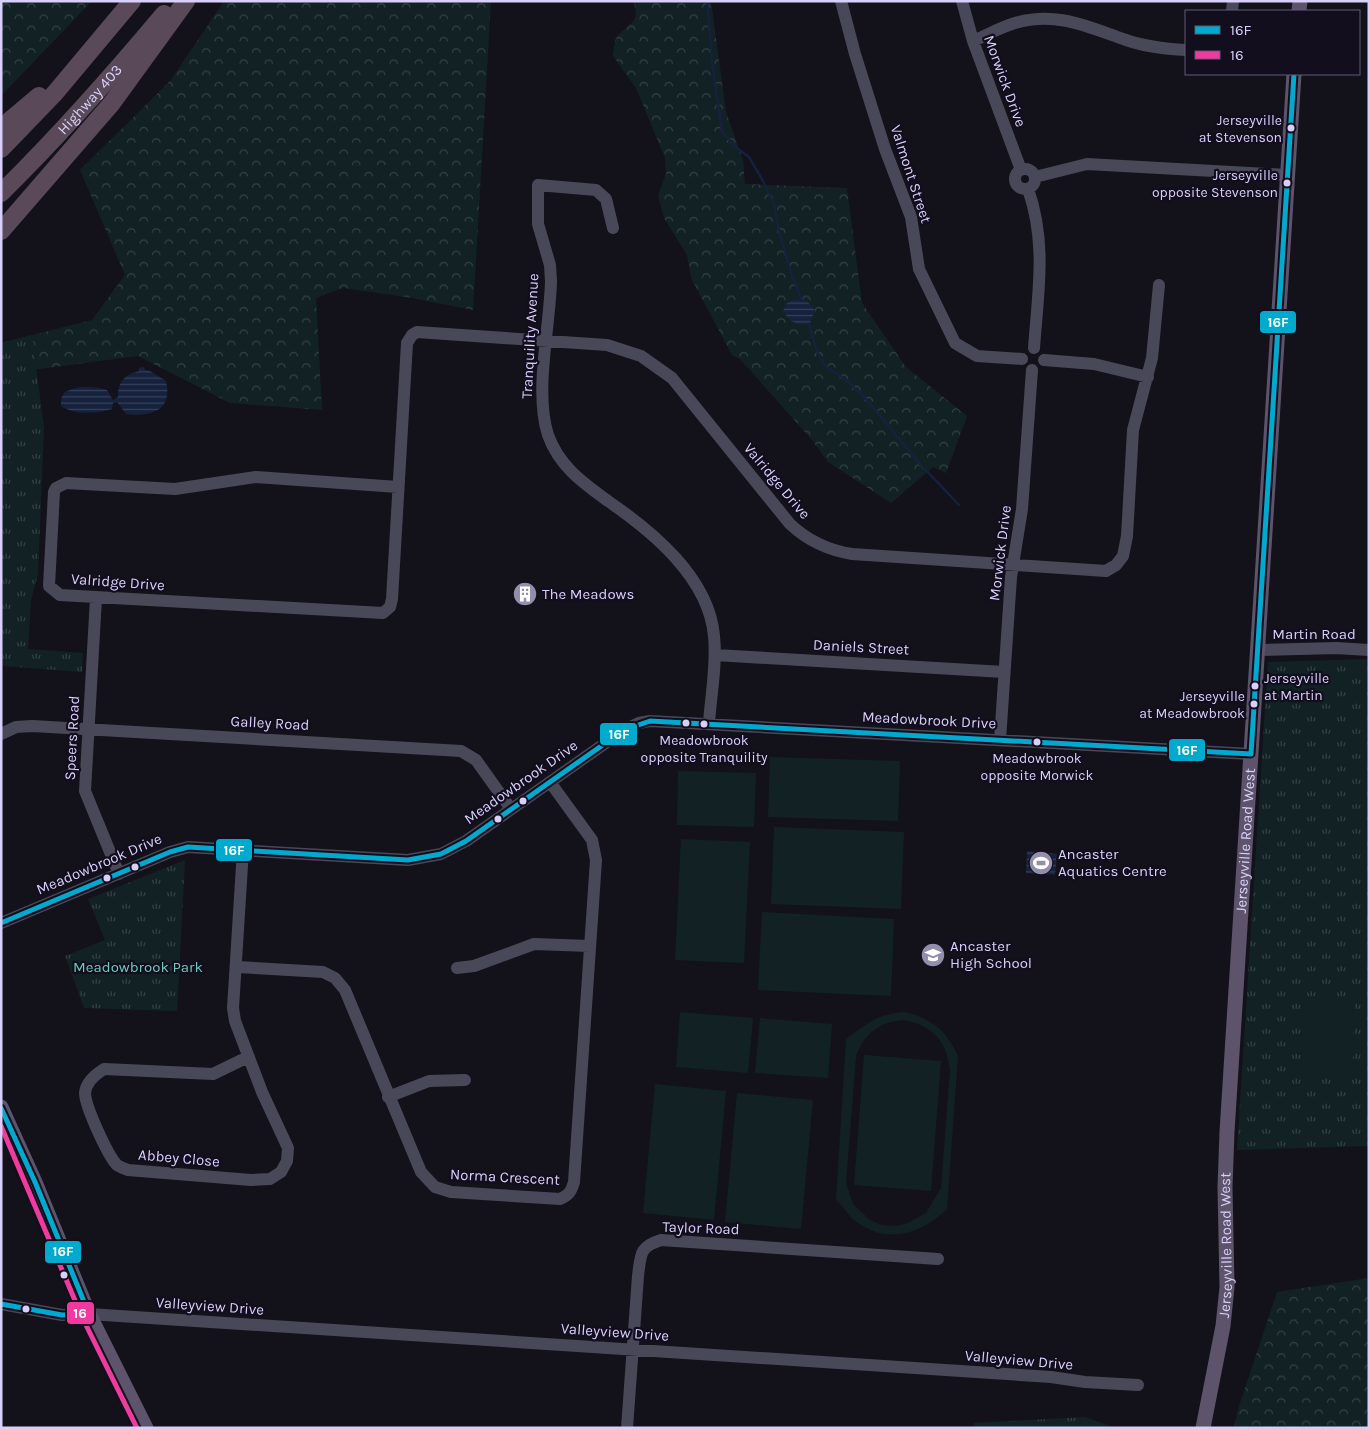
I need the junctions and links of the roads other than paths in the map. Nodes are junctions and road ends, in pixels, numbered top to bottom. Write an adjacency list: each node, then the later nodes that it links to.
1 (122, 1): 10 (highway)
2 (132, 1): 11 (highway, Highway 403)
3 (173, 1): 16 (highway, Highway 403)
4 (186, 1): 18 (highway)
5 (841, 1): 22 (street, Valmont Street)
6 (962, 1): 7 (street, Morwick Drive)
7 (973, 41): 8 (street); 12 (street, Morwick Drive)
8 (1185, 50)
9 (1294, 75): 13 (main road, Jerseyville Road West)
10 (1, 128)
11 (1, 149)
12 (1021, 170): 14 (street); 15 (street)
13 (1286, 175): 14 (street); 29 (main road, Jerseyville Road West)
14 (1035, 177): 15 (street)
15 (1028, 189): 21 (street)
16 (1, 193)
17 (613, 228): 20 (street, Tranquility Avenue)
18 (1, 231)
19 (1159, 285): 25 (street, Valridge Drive)
20 (547, 340): 26 (street, Valridge Drive); 27 (street, Valridge Drive); 31 (street, Tranquility Avenue)
21 (1034, 348): 22 (street); 23 (street)
22 (1022, 359): 24 (street)
23 (1044, 360): 24 (street); 25 (street)
24 (1032, 370): 27 (street, Morwick Drive)
25 (1148, 377): 27 (street, Valridge Drive)
26 (398, 487): 28 (street, Valridge Drive); 28 (street, Valridge Drive)
27 (1013, 564): 32 (street, Morwick Drive)
28 (96, 598): 34 (street, Speers Road)
29 (1259, 650): 30 (street, Martin Road); 37 (main road, Jerseyville Road West)
30 (1369, 650)
31 (715, 655): 32 (street, Daniels Street); 33 (street, Tranquility Avenue)
32 (1004, 672): 36 (street, Morwick Drive)
33 (709, 723): 36 (street, Meadowbrook Drive); 38 (street, Meadowbrook Drive)
34 (88, 729): 35 (street, Galley Road); 39 (street, Galley Road); 41 (street, Speers Road)
35 (1, 734)
36 (1000, 740): 37 (street, Meadowbrook Drive)
37 (1250, 754): 57 (main road, Jerseyville Road West)
38 (550, 782): 39 (street, Meadowbrook Drive); 43 (street, Norma Crescent)
39 (511, 809): 40 (street, Meadowbrook Drive)
40 (243, 850): 41 (street, Meadowbrook Drive); 44 (street, Abbey Close)
41 (119, 874): 42 (street, Meadowbrook Drive)
42 (1, 923)
43 (589, 946): 45 (street); 48 (street, Norma Crescent)
44 (237, 967): 46 (street, Abbey Close); 48 (street, Norma Crescent)
45 (457, 968)
46 (248, 1057): 46 (street, Abbey Close)
47 (465, 1080): 48 (street)
48 (388, 1097)
49 (1, 1107): 52 (main road)
50 (938, 1259): 53 (street, Taylor Road)
51 (1, 1304): 52 (street, Valleyview Drive)
52 (89, 1314): 53 (street, Valleyview Drive); 55 (main road)
53 (632, 1349): 54 (street, Valleyview Drive); 56 (street, Taylor Road)
54 (1138, 1385)
55 (146, 1428)
56 (627, 1428)
57 (1203, 1428)

